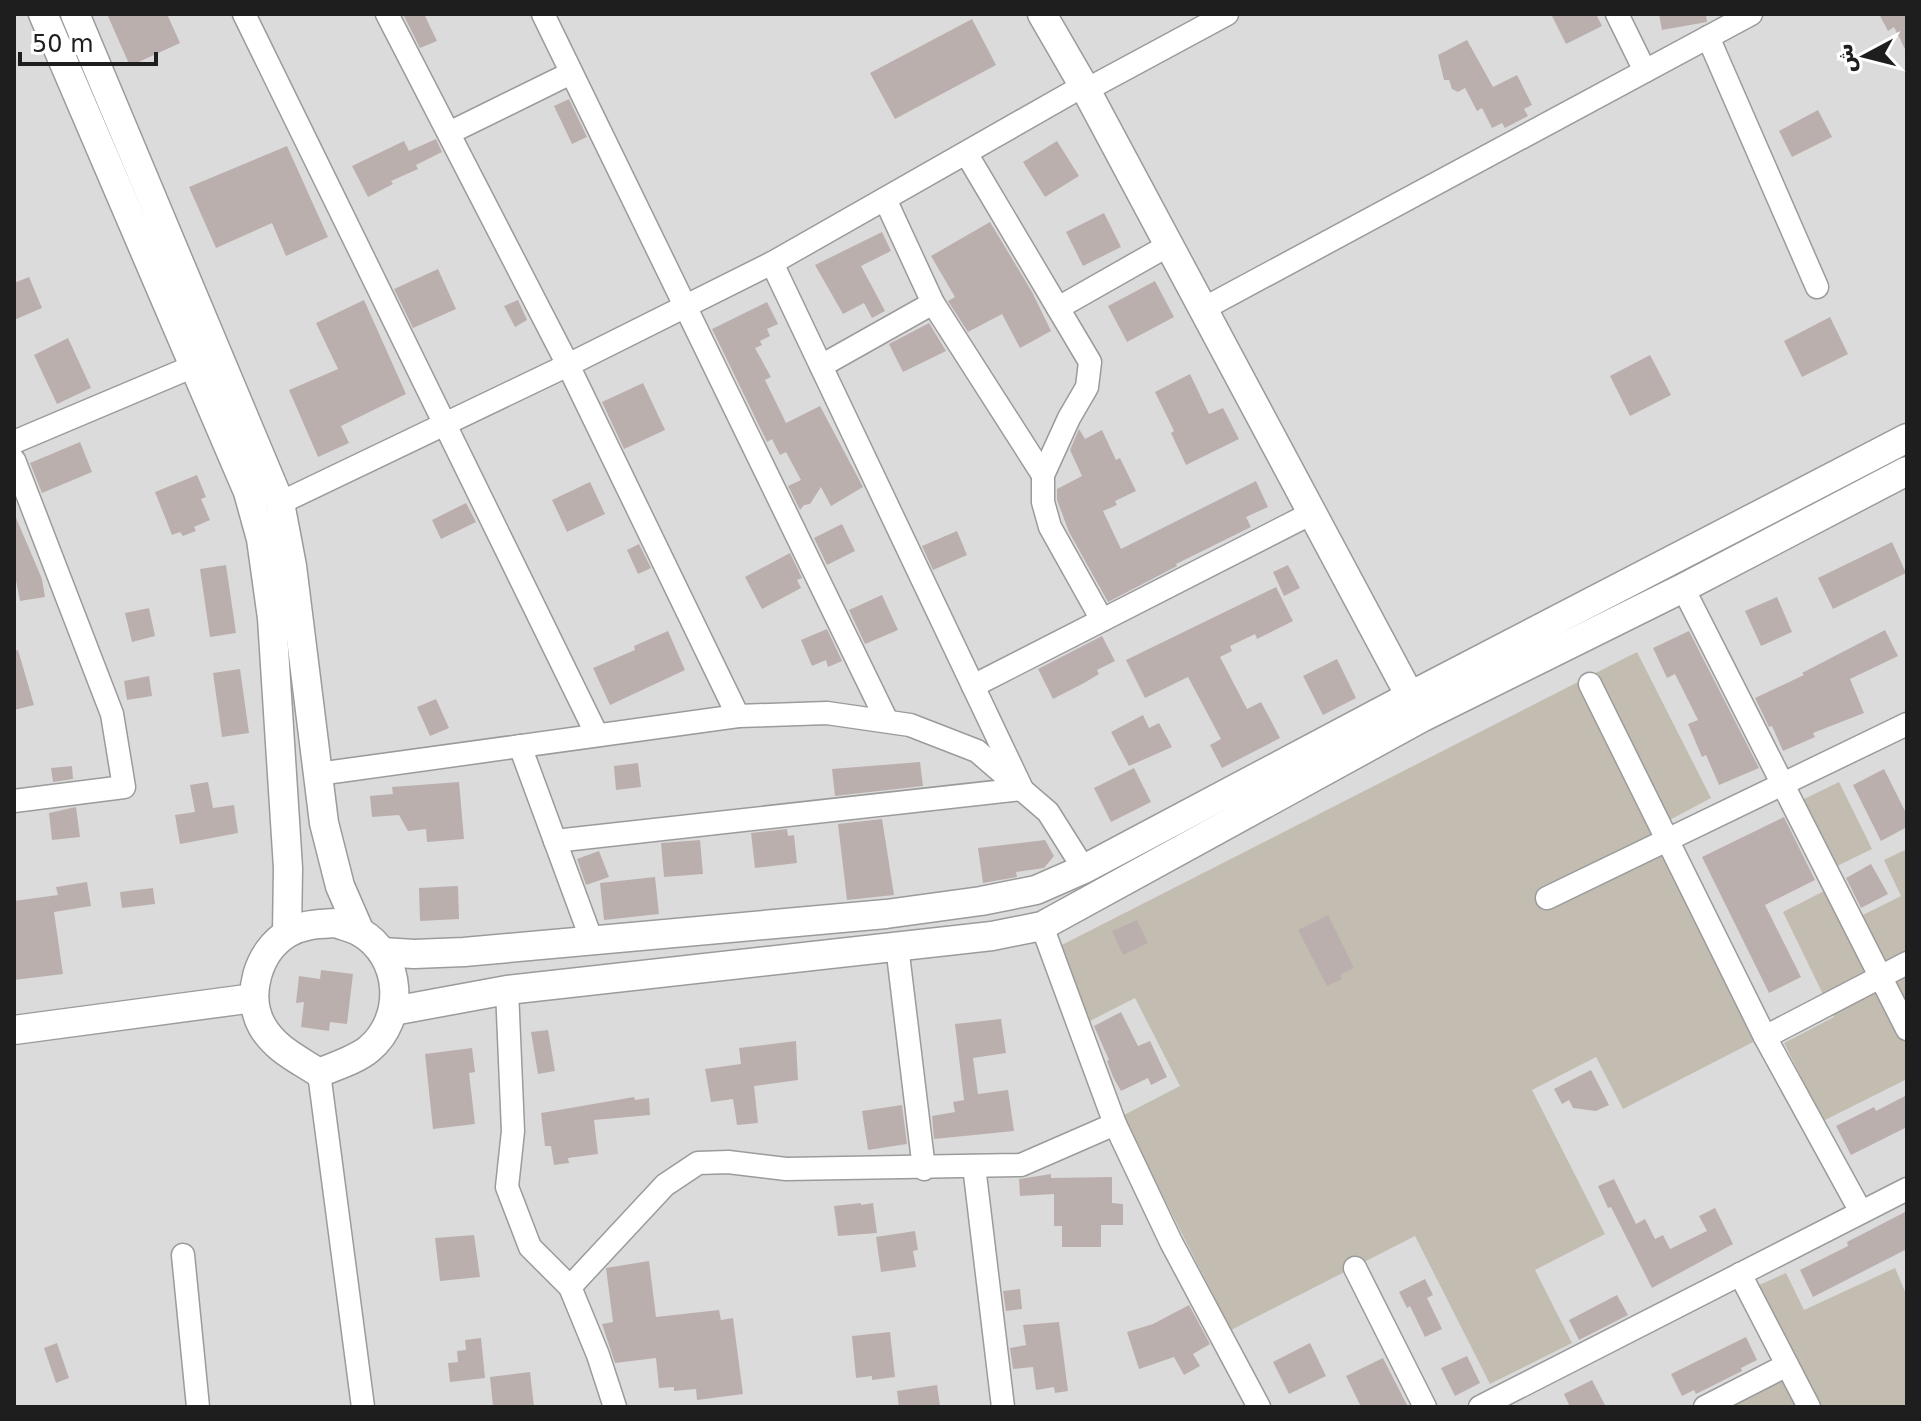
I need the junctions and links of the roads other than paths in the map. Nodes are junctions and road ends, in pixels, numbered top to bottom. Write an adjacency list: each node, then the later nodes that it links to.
1 (43, 14): 25 (street)
2 (75, 14): 33 (street)
3 (244, 14): 27 (street)
4 (387, 14): 14 (street)
5 (543, 14): 12 (street)
6 (1042, 14): 13 (street)
7 (1227, 14): 13 (street)
8 (1617, 14): 11 (street)
9 (1751, 14): 10 (street)
10 (1708, 37): 11 (street); 19 (street)
11 (1645, 71): 23 (street)
12 (571, 73): 14 (street); 21 (street)
13 (1084, 88): 15 (street); 17 (street)
14 (449, 133): 24 (street)
15 (966, 153): 16 (street); 22 (street)
16 (885, 199): 18 (street); 20 (street)
17 (1169, 245): 22 (street); 23 (street)
18 (772, 263): 21 (street); 26 (street)
19 (1817, 287)
20 (933, 303): 26 (street); 32 (street)
21 (685, 307): 24 (street); 41 (street)
22 (1058, 308): 32 (street)
23 (1203, 309): 34 (street)
24 (568, 365): 27 (street); 40 (street)
25 (194, 366): 29 (street); 55 (street)
26 (821, 366): 38 (street)
27 (445, 424): 33 (street); 43 (street)
28 (1907, 438): 39 (street)
29 (14, 442)
30 (14, 460): 48 (street)
31 (1907, 471): 35 (street)
32 (1043, 475): 36 (street)
33 (280, 503): 45 (street)
34 (1312, 513): 36 (street); 39 (street)
35 (1683, 588): 46 (street); 53 (street)
36 (1102, 620): 38 (street)
37 (1590, 684): 49 (street)
38 (973, 686): 47 (street)
39 (1410, 696): 51 (street)
40 (738, 716): 41 (street); 43 (street)
41 (887, 721): 47 (street)
42 (1904, 732): 46 (street)
43 (597, 735): 44 (street)
44 (520, 746): 45 (street); 50 (street)
45 (318, 774): 54 (street)
46 (1782, 784): 49 (street); 60 (street)
47 (1022, 789): 50 (street); 51 (street)
48 (14, 801)
49 (1669, 839): 52 (street); 66 (street)
50 (555, 841): 56 (street)
51 (1084, 869): 56 (street)
52 (1547, 898)
53 (1042, 926): 57 (street); 68 (street)
54 (360, 932): 55 (street); 58 (street)
55 (287, 933): 62 (street)
56 (592, 941): 58 (street)
57 (897, 946): 61 (street); 70 (street)
58 (382, 952): 63 (street)
59 (1907, 963): 60 (street)
60 (1880, 977): 64 (street); 66 (street)
61 (507, 990): 63 (street); 76 (street)
62 (254, 998): 65 (street); 67 (street)
63 (393, 1011): 67 (street)
64 (1907, 1029)
65 (14, 1030)
66 (1765, 1037): 72 (street)
67 (319, 1073): 79 (street)
68 (1115, 1124): 69 (street); 82 (street)
69 (974, 1166): 70 (street); 81 (street)
70 (924, 1169): 76 (street)
71 (1907, 1189): 72 (street)
72 (1861, 1212): 75 (street)
73 (183, 1255): 78 (street)
74 (1355, 1268): 83 (street)
75 (1740, 1274): 77 (street); 84 (street)
76 (570, 1287): 80 (street)
77 (1787, 1365): 85 (street); 86 (street)
78 (198, 1407)
79 (363, 1407)
80 (615, 1407)
81 (1003, 1407)
82 (1259, 1407)
83 (1425, 1407)
84 (1480, 1407)
85 (1705, 1407)
86 (1809, 1407)

